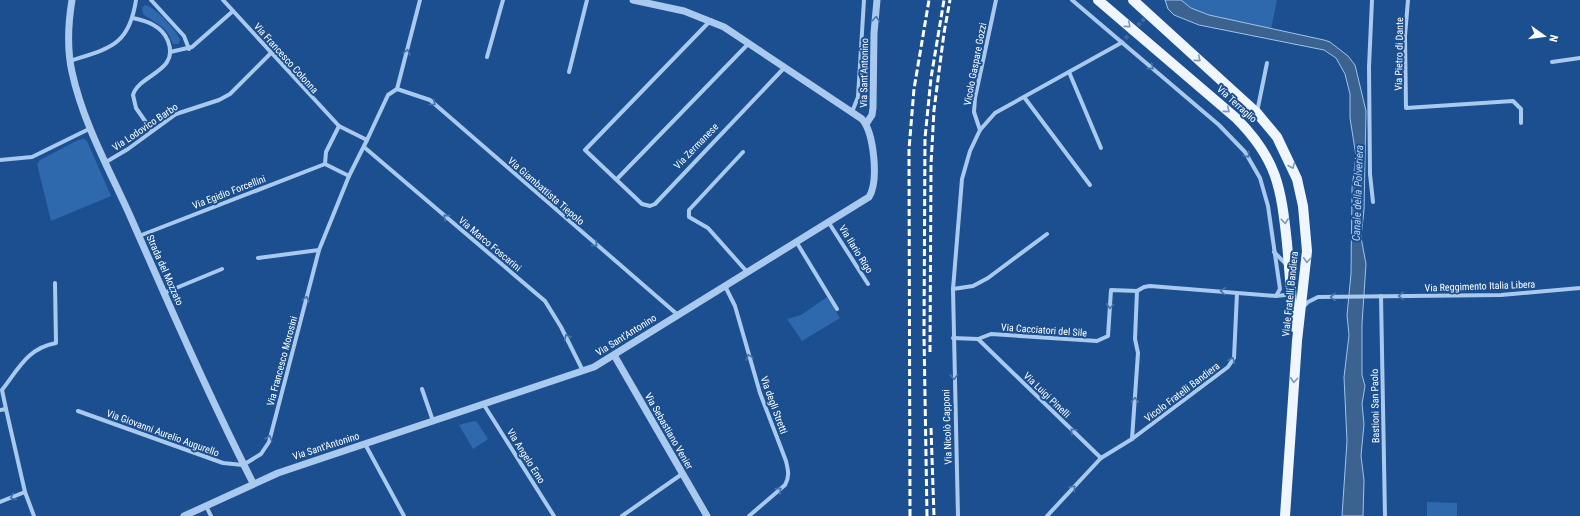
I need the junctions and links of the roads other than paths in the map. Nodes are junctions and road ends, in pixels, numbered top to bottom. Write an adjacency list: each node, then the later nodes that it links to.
1 (72, 0): 28 (street, Strada del Mozzato)
2 (136, 0): 19 (street)
3 (150, 0): 23 (street)
4 (223, 0): 18 (street, Via Francesco Colonna)
5 (420, 0): 34 (street, Via Francesco Morosini, one-way to 5)
6 (503, 0): 26 (street)
7 (587, 0): 32 (street)
8 (633, 0): 17 (street)
9 (864, 0): 36 (street)
10 (877, 0): 39 (street, Via Sant'Antonino, one-way to 10)
11 (996, 0): 42 (street, Vicolo Gaspare Gozzi)
12 (1072, 0): 22 (street, Viale Fratelli Bandiera)
13 (1098, 0): 62 (main road, Via Terraglio, one-way to 62, bridge)
14 (1133, 0): 37 (main road, Viale Fratelli Bandiera, one-way to 37)
15 (1372, 0): 54 (street)
16 (1408, 0): 38 (street, Via Pietro di Dante)
17 (663, 3): 20 (street)
18 (233, 11): 23 (street); 25 (street, Via Francesco Colonna)
19 (133, 18): 24 (street); 28 (street)
20 (711, 20): 21 (street); 52 (street, Via Zermanese)
21 (749, 43): 31 (street); 52 (street)
22 (1121, 43): 33 (street); 60 (street, Viale Fratelli Bandiera, one-way to 60)
23 (189, 49): 24 (street)
24 (170, 52): 43 (street)
25 (271, 53): 40 (street, Via Francesco Colonna); 43 (street, Via Lodovico Barbo)
26 (487, 56)
27 (1580, 58): 29 (street)
28 (70, 61): 41 (street, Strada del Mozzato)
29 (1552, 62)
30 (1267, 63): 37 (street)
31 (785, 67): 36 (street); 52 (street, Via Zermanese)
32 (569, 72)
33 (1069, 72): 35 (street); 46 (street)
34 (397, 89): 44 (street, Via Francesco Morosini); 78 (street, Via Giambattista Tiepolo, one-way to 78)
35 (1024, 97): 42 (street); 53 (street)
36 (852, 112): 39 (street)
37 (1257, 113): 77 (main road, Viale Fratelli Bandiera, one-way to 77)
38 (1521, 123)
39 (866, 124): 55 (street, Via Sant'Antonino)
40 (339, 126): 44 (street); 50 (street)
41 (91, 127): 48 (street); 49 (street, Strada del Mozzato)
42 (980, 130): 69 (street)
43 (152, 131): 49 (street, Via Lodovico Barbo)
44 (367, 140): 45 (street, Via Francesco Morosini)
45 (364, 147): 51 (street, Via Francesco Morosini); 83 (street, Via Marco Foscarini, one-way to 45)
46 (1101, 148)
47 (743, 152): 64 (street)
48 (0, 160)
49 (106, 162): 57 (street, Strada del Mozzato)
50 (325, 164): 51 (street); 57 (street, Via Egidio Forcellini)
51 (349, 176): 59 (street, Via Francesco Morosini)
52 (617, 179)
53 (1090, 185)
54 (1373, 202)
55 (829, 223): 58 (street, Via Sant'Antonino); 66 (street, Via Ilario Rigo)
56 (1047, 234): 69 (street)
57 (139, 236): 72 (street, Strada del Mozzato)
58 (797, 243): 64 (street, Via Sant'Antonino); 76 (street)
59 (319, 250): 61 (street); 93 (street, Via Francesco Morosini, one-way to 59)
60 (1274, 252): 62 (street); 74 (street, Viale Fratelli Bandiera)
61 (258, 258)
62 (1290, 267): 71 (main road, Via Terraglio)
63 (222, 269): 72 (street)
64 (749, 273): 67 (street, Via Sant'Antonino)
65 (55, 283): 86 (street)
66 (868, 284)
67 (725, 286): 78 (street, Via Sant'Antonino); 106 (street, Via degli Stretti, one-way to 67)
68 (1580, 288): 75 (street, Via Reggimento Italia Libera, one-way to 75)
69 (953, 289): 79 (street)
70 (1137, 291): 73 (street, Via Cacciatori del Sile, one-way to 70); 80 (street, Via Cacciatori del Sile, one-way to 80); 90 (street, one-way to 70)
71 (1291, 291): 74 (street, Via Cacciatori del Sile); 81 (main road, Via Terraglio)
72 (164, 293): 93 (street, Strada del Mozzato)
73 (1237, 293): 74 (street, Via Cacciatori del Sile); 90 (street, Vicolo Fratelli Bandiera, one-way to 73)
74 (1276, 296)
75 (1381, 296): 77 (street, Via Reggimento Italia Libera, one-way to 77); 110 (street, Bastioni San Paolo)
76 (837, 309)
77 (1300, 314): 81 (main road, Viale Fratelli Bandiera)
78 (678, 315): 82 (street, Via Sant'Antonino)
79 (953, 338): 80 (street); 107 (street, Via Nicolò Capponi, one-way to 107)
80 (978, 339): 92 (street, Via Luigi Pinelli, one-way to 80)
81 (1296, 341): 109 (main road, Viale Fratelli Bandiera, one-way to 109)
82 (614, 355): 83 (street, Via Sant'Antonino); 94 (street, Via Sebastiano Venier)
83 (583, 372): 85 (street, Via Sant'Antonino)
84 (422, 389): 89 (street)
85 (484, 405): 89 (street, Via Sant'Antonino); 103 (street, Via Angelo Emo)
86 (6, 409): 87 (street); 96 (street)
87 (0, 410)
88 (78, 411): 93 (street, Via Giovanni Aurelio Augurello)
89 (433, 421): 91 (street, Via Sant'Antonino)
90 (1132, 439): 92 (street, Vicolo Fratelli Bandiera)
91 (365, 444): 95 (street, Via Sant'Antonino); 102 (street)
92 (1101, 458): 108 (street, one-way to 92)
93 (243, 465): 95 (street, Strada del Mozzato)
94 (682, 474): 104 (street); 105 (street, Via Sebastiano Venier)
95 (253, 483): 98 (street, Via Sant'Antonino)
96 (25, 492): 97 (street, one-way to 97); 99 (street)
97 (0, 502)
98 (206, 506): 100 (street, Via Sant'Antonino); 101 (street)
99 (34, 516)
100 (184, 516)
101 (212, 516)
102 (404, 516)
103 (554, 516)
104 (622, 516)
105 (707, 516)
106 (749, 516)
107 (958, 516)
108 (1047, 516)
109 (1285, 516)
110 (1385, 516)

